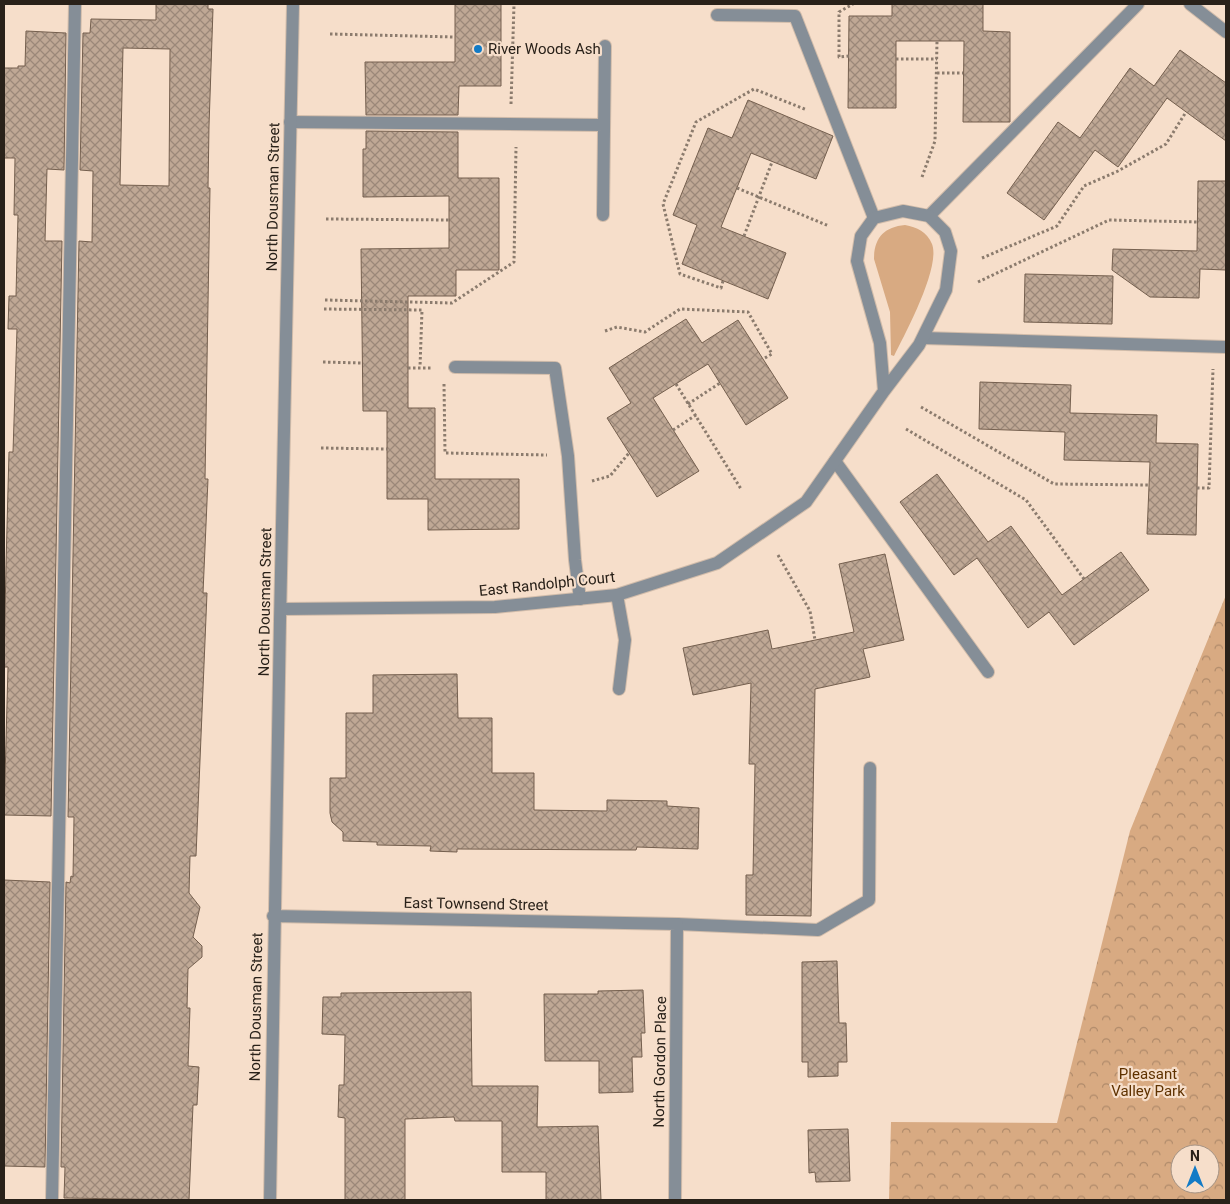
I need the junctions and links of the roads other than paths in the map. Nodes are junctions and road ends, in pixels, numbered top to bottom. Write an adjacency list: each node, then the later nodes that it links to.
1 (75, 4): 26 (street)
2 (293, 4): 8 (street, North Dousman Street)
3 (1138, 4): 11 (street)
4 (1190, 4): 6 (street)
5 (717, 15): 12 (street)
6 (1226, 32)
7 (605, 46): 9 (street)
8 (290, 122): 9 (street); 20 (street, North Dousman Street)
9 (604, 125): 10 (street)
10 (603, 215)
11 (929, 216): 12 (street); 13 (street, East Randolph Court)
12 (874, 218): 16 (street)
13 (923, 338): 14 (street); 16 (street, East Randolph Court)
14 (1220, 347)
15 (455, 367): 19 (street)
16 (884, 391): 17 (street, East Randolph Court)
17 (836, 461): 18 (street, East Randolph Court); 21 (street)
18 (617, 595): 19 (street, East Randolph Court); 22 (street)
19 (580, 599): 20 (street, East Randolph Court)
20 (282, 609): 24 (street, North Dousman Street)
21 (988, 672)
22 (619, 689)
23 (870, 768): 25 (street, East Townsend Street)
24 (274, 916): 25 (street, East Townsend Street); 27 (street, North Dousman Street)
25 (677, 924): 28 (street, North Gordon Place)
26 (52, 1200)
27 (270, 1200)
28 (674, 1200)

